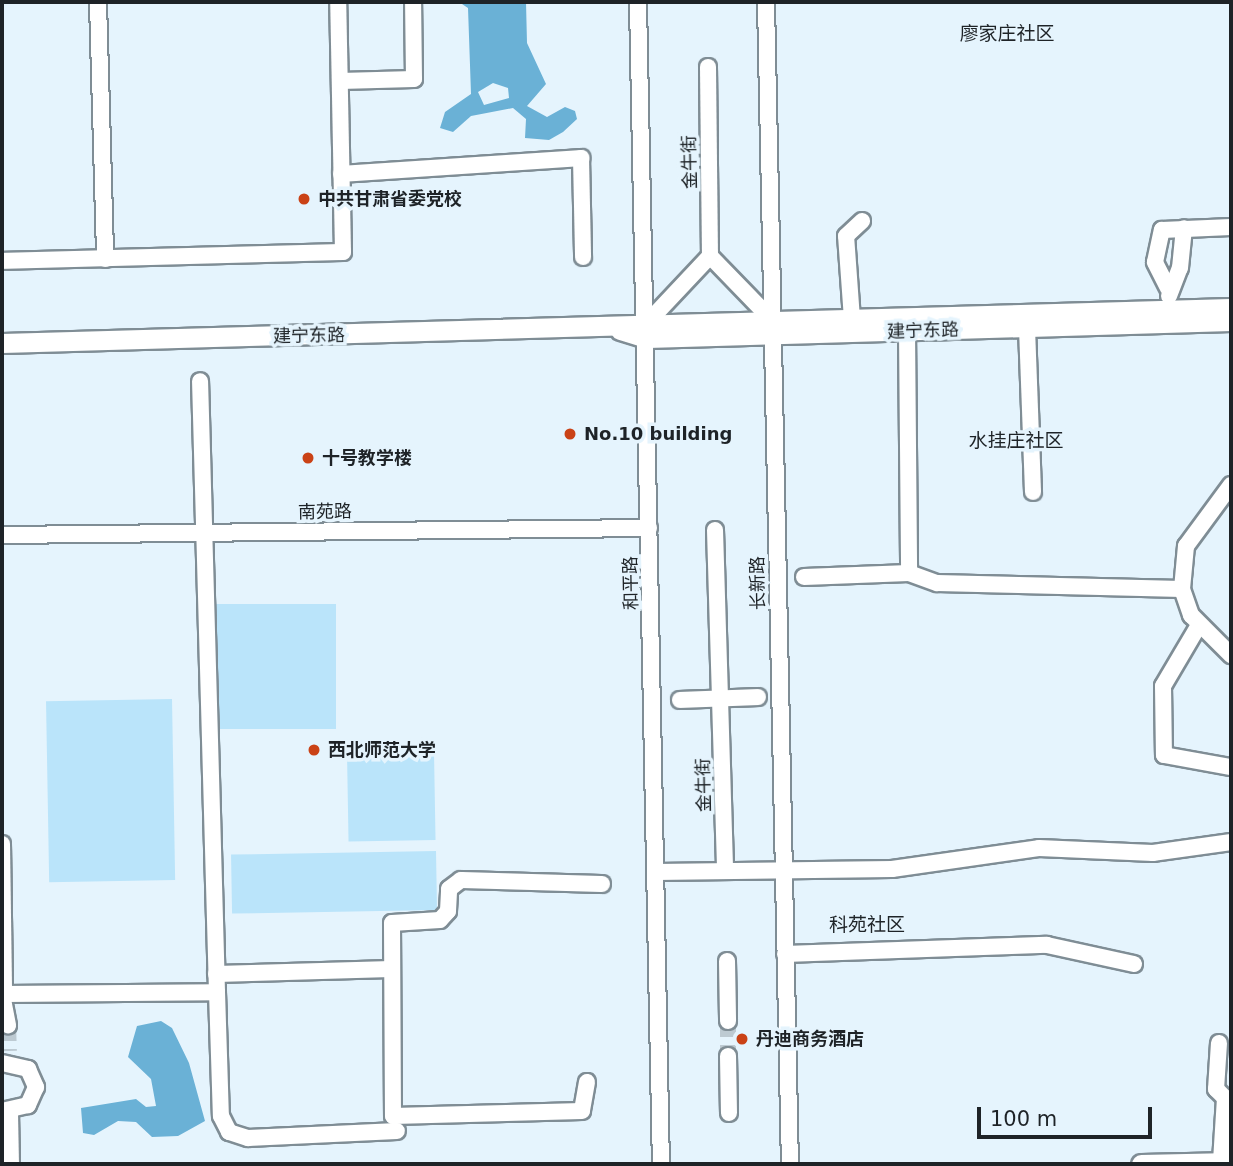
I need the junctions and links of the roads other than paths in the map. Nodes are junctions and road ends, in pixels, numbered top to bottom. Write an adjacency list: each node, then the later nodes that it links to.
1 (98, 2): 14 (street)
2 (338, 2): 7 (street)
3 (413, 2): 7 (street)
4 (638, 2): 23 (street, 和平路)
5 (766, 2): 21 (street, 长新路)
6 (708, 67): 12 (street, 金牛街)
7 (340, 81): 8 (street)
8 (341, 174): 13 (street); 14 (street)
9 (862, 221): 19 (street)
10 (1231, 227): 11 (street)
11 (1184, 229): 16 (street); 16 (street)
12 (710, 256): 21 (street); 23 (street)
13 (583, 257)
14 (105, 258): 15 (street)
15 (2, 261)
16 (1168, 288): 18 (street)
17 (1231, 307): 18 (main road, 建宁东路)
18 (1168, 309): 19 (main road, 建宁东路)
19 (852, 319): 21 (main road, 建宁东路)
20 (1231, 321): 22 (main road, 建宁东路)
21 (773, 328): 23 (main road, 建宁东路); 24 (main road, 建宁东路); 44 (street, 长新路)
22 (1027, 328): 24 (main road, 建宁东路); 28 (street)
23 (647, 331): 25 (main road, 建宁东路); 29 (street, 和平路)
24 (907, 331): 33 (street)
25 (2, 343)
26 (200, 381): 31 (street)
27 (1231, 485): 35 (street)
28 (1033, 492)
29 (649, 528): 31 (street, 南苑路); 45 (street, 和平路)
30 (715, 530): 39 (street, 金牛街)
31 (203, 533): 32 (street, 南苑路); 52 (street)
32 (2, 535)
33 (909, 573): 34 (street); 35 (street)
34 (804, 577)
35 (1182, 589): 36 (street)
36 (1199, 625): 37 (street); 41 (street)
37 (1231, 655)
38 (758, 697): 39 (street)
39 (721, 698): 40 (street); 46 (street, 金牛街)
40 (680, 700)
41 (1231, 766)
42 (1231, 842): 44 (street)
43 (2, 844): 54 (street)
44 (783, 867): 46 (street); 48 (street, 长新路)
45 (656, 872): 46 (street); 66 (street, 和平路)
46 (725, 872)
47 (602, 884): 51 (street)
48 (785, 954): 50 (street); 67 (street, 长新路)
49 (727, 961): 55 (street)
50 (1135, 964)
51 (392, 970): 52 (street); 60 (street)
52 (216, 974): 53 (street)
53 (217, 992): 54 (street); 63 (street)
54 (3, 994): 56 (street)
55 (728, 1021)
56 (8, 1025)
57 (1219, 1043): 64 (street)
58 (728, 1056): 62 (street)
59 (7, 1059): 61 (street)
60 (587, 1082)
61 (6, 1112): 65 (street)
62 (729, 1113)
63 (397, 1130)
64 (1226, 1162): 68 (main road)
65 (11, 1164)
66 (661, 1164)
67 (790, 1164)
68 (1141, 1164)

